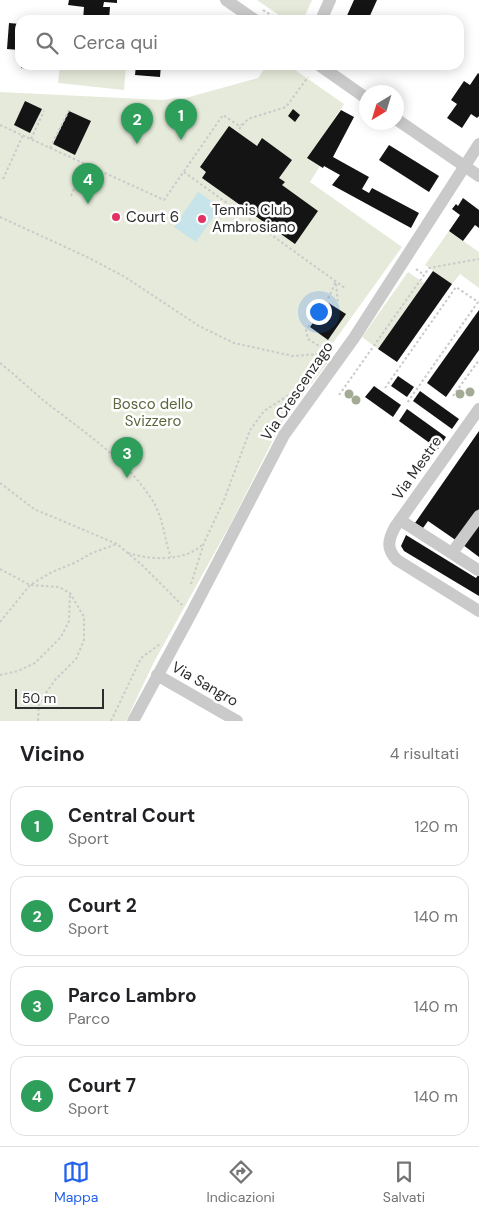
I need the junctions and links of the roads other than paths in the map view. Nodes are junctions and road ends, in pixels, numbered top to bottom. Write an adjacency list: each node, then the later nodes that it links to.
1 (226, 0): 3 (street)
2 (330, 0): 4 (street)
3 (247, 15)
4 (324, 15)
5 (326, 70): 6 (street)
6 (359, 93)
7 (404, 125): 9 (street)
8 (479, 144): 9 (street, Via Crescenzago)
9 (464, 166): 10 (street); 17 (street, Via Crescenzago)
10 (479, 176)
11 (479, 409): 13 (street, Via Mestre)
12 (479, 516): 14 (street)
13 (400, 520): 14 (street); 16 (street, Via Mestre)
14 (452, 553): 15 (street)
15 (478, 570)
16 (479, 611)
17 (157, 675): 18 (street, Via Crescenzago); 19 (street, Via Sangro)
18 (133, 721)
19 (237, 721)

